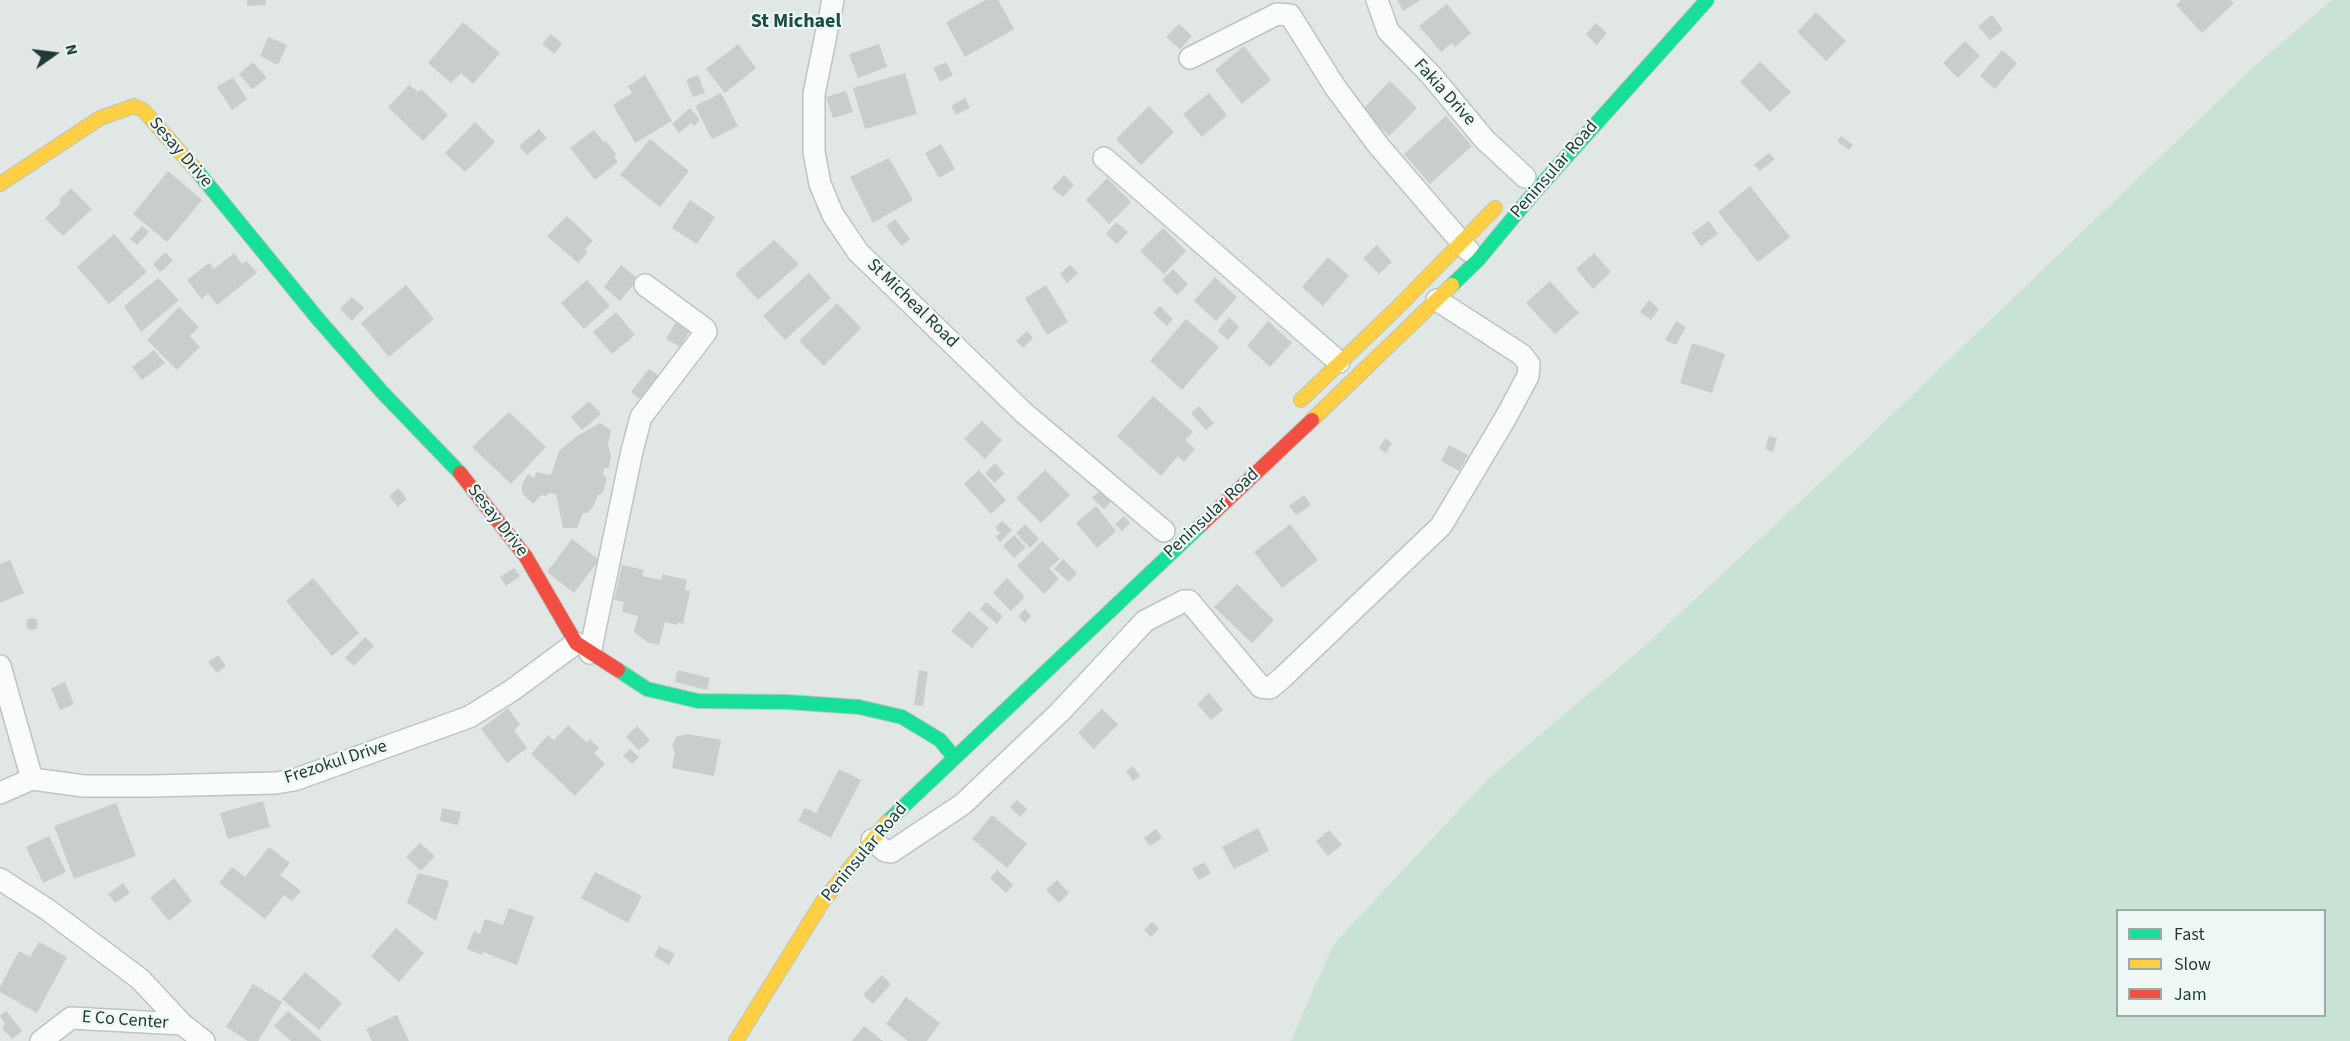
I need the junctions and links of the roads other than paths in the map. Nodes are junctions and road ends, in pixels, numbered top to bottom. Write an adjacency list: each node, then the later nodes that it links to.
1 (1377, 0): 6 (street, Fakia Drive)
2 (1707, 0): 10 (main road, Peninsular Road)
3 (828, 1): 15 (street, St Micheal Road)
4 (1190, 58): 9 (street)
5 (1104, 158): 13 (street)
6 (1524, 177)
7 (0, 184): 16 (main road, Sesay Drive)
8 (1501, 201): 9 (main road, Peninsular Road)
9 (1462, 243): 10 (street); 13 (main road, Peninsular Road)
10 (1478, 260): 12 (main road, Peninsular Road)
11 (645, 285): 16 (street)
12 (1437, 300): 18 (main road, Peninsular Road); 21 (street)
13 (1339, 362): 14 (main road, Peninsular Road)
14 (1292, 408)
15 (1164, 531)
16 (583, 648): 18 (main road, Sesay Drive); 19 (street, Frezokul Drive)
17 (0, 666): 19 (street)
18 (954, 756): 21 (main road, Peninsular Road)
19 (32, 779): 20 (street)
20 (0, 793)
21 (872, 840): 26 (main road, Peninsular Road)
22 (0, 879): 23 (street)
23 (182, 1024): 24 (street, E Co Center); 25 (street)
24 (41, 1041)
25 (204, 1041)
26 (736, 1041)

